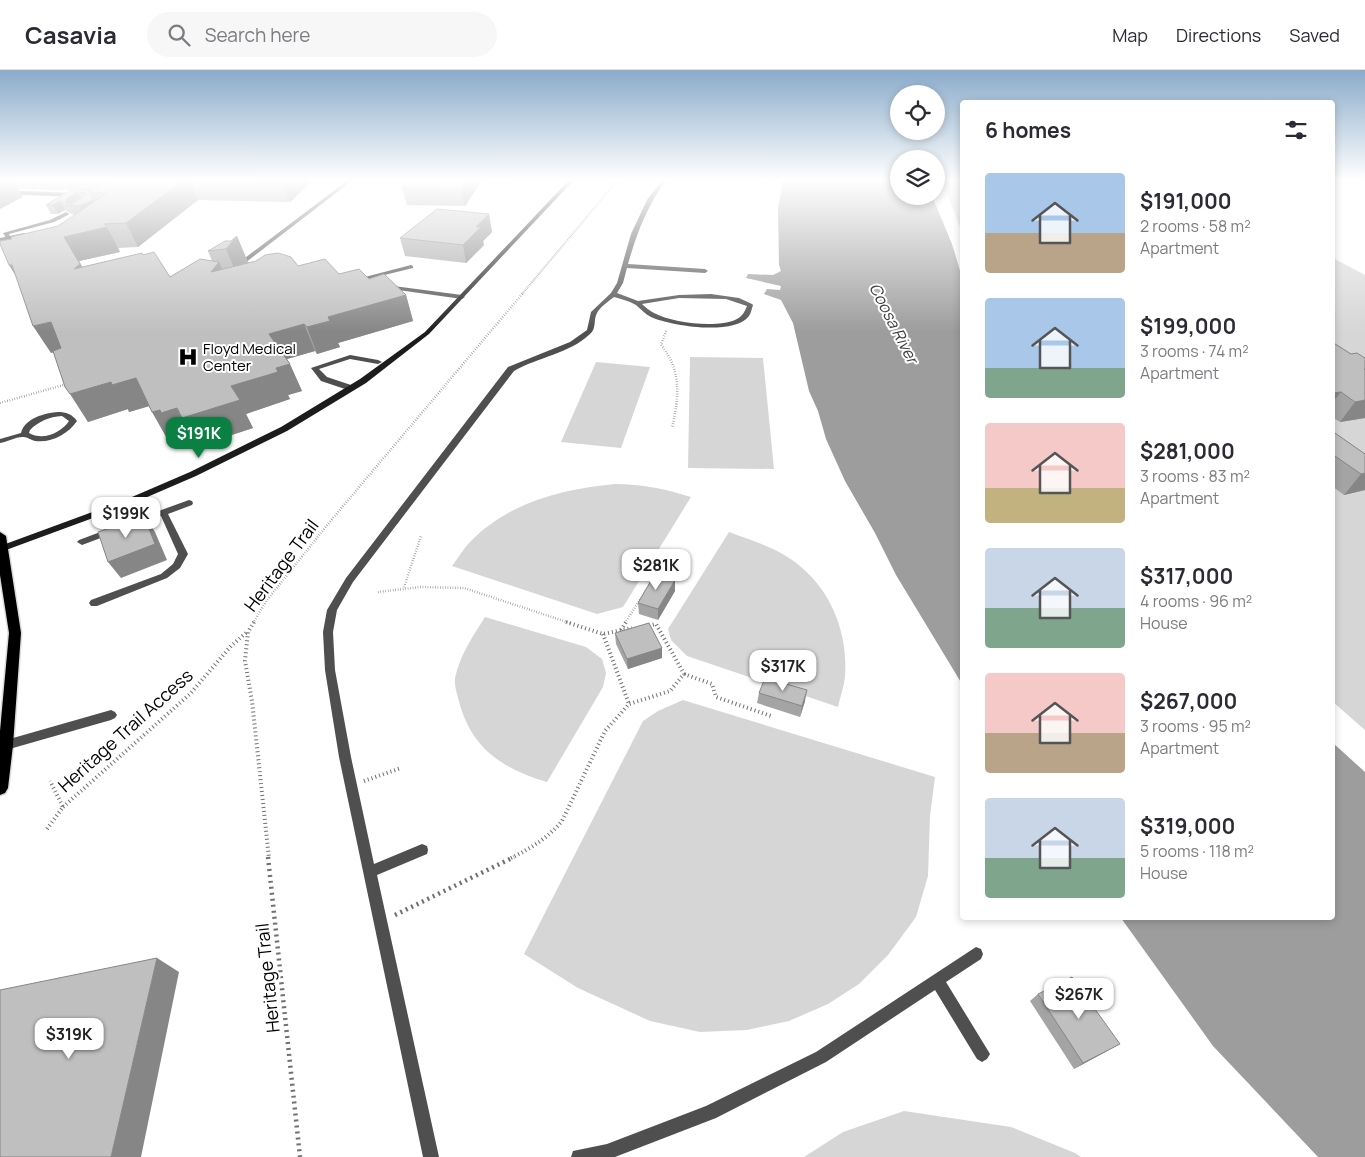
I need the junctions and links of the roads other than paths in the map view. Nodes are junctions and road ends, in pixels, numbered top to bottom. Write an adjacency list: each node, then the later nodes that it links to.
1 (15, 231): 6 (street)
2 (40, 231): 6 (street)
3 (284, 231): 8 (street)
4 (524, 231): 13 (main road)
5 (635, 231): 9 (street)
6 (10, 238): 7 (street)
7 (0, 240)
8 (239, 265)
9 (625, 266): 11 (street); 12 (street)
10 (411, 267): 13 (street)
11 (705, 271)
12 (613, 294): 14 (street); 29 (street)
13 (462, 297): 16 (main road)
14 (638, 303): 14 (street)
15 (378, 362): 16 (street)
16 (351, 388): 22 (main road)
17 (25, 434): 17 (street); 18 (street)
18 (0, 441)
19 (189, 503): 20 (street)
20 (163, 512): 21 (street); 23 (street)
21 (82, 542)
22 (1, 544): 25 (main road)
23 (94, 603)
24 (110, 715): 26 (street)
25 (4, 724): 26 (main road)
26 (6, 745): 27 (main road)
27 (0, 788)
28 (422, 850): 29 (street)
29 (370, 872): 33 (street)
30 (976, 954): 31 (street)
31 (937, 980): 32 (street); 34 (street)
32 (982, 1054)
33 (431, 1157)
34 (580, 1157)

